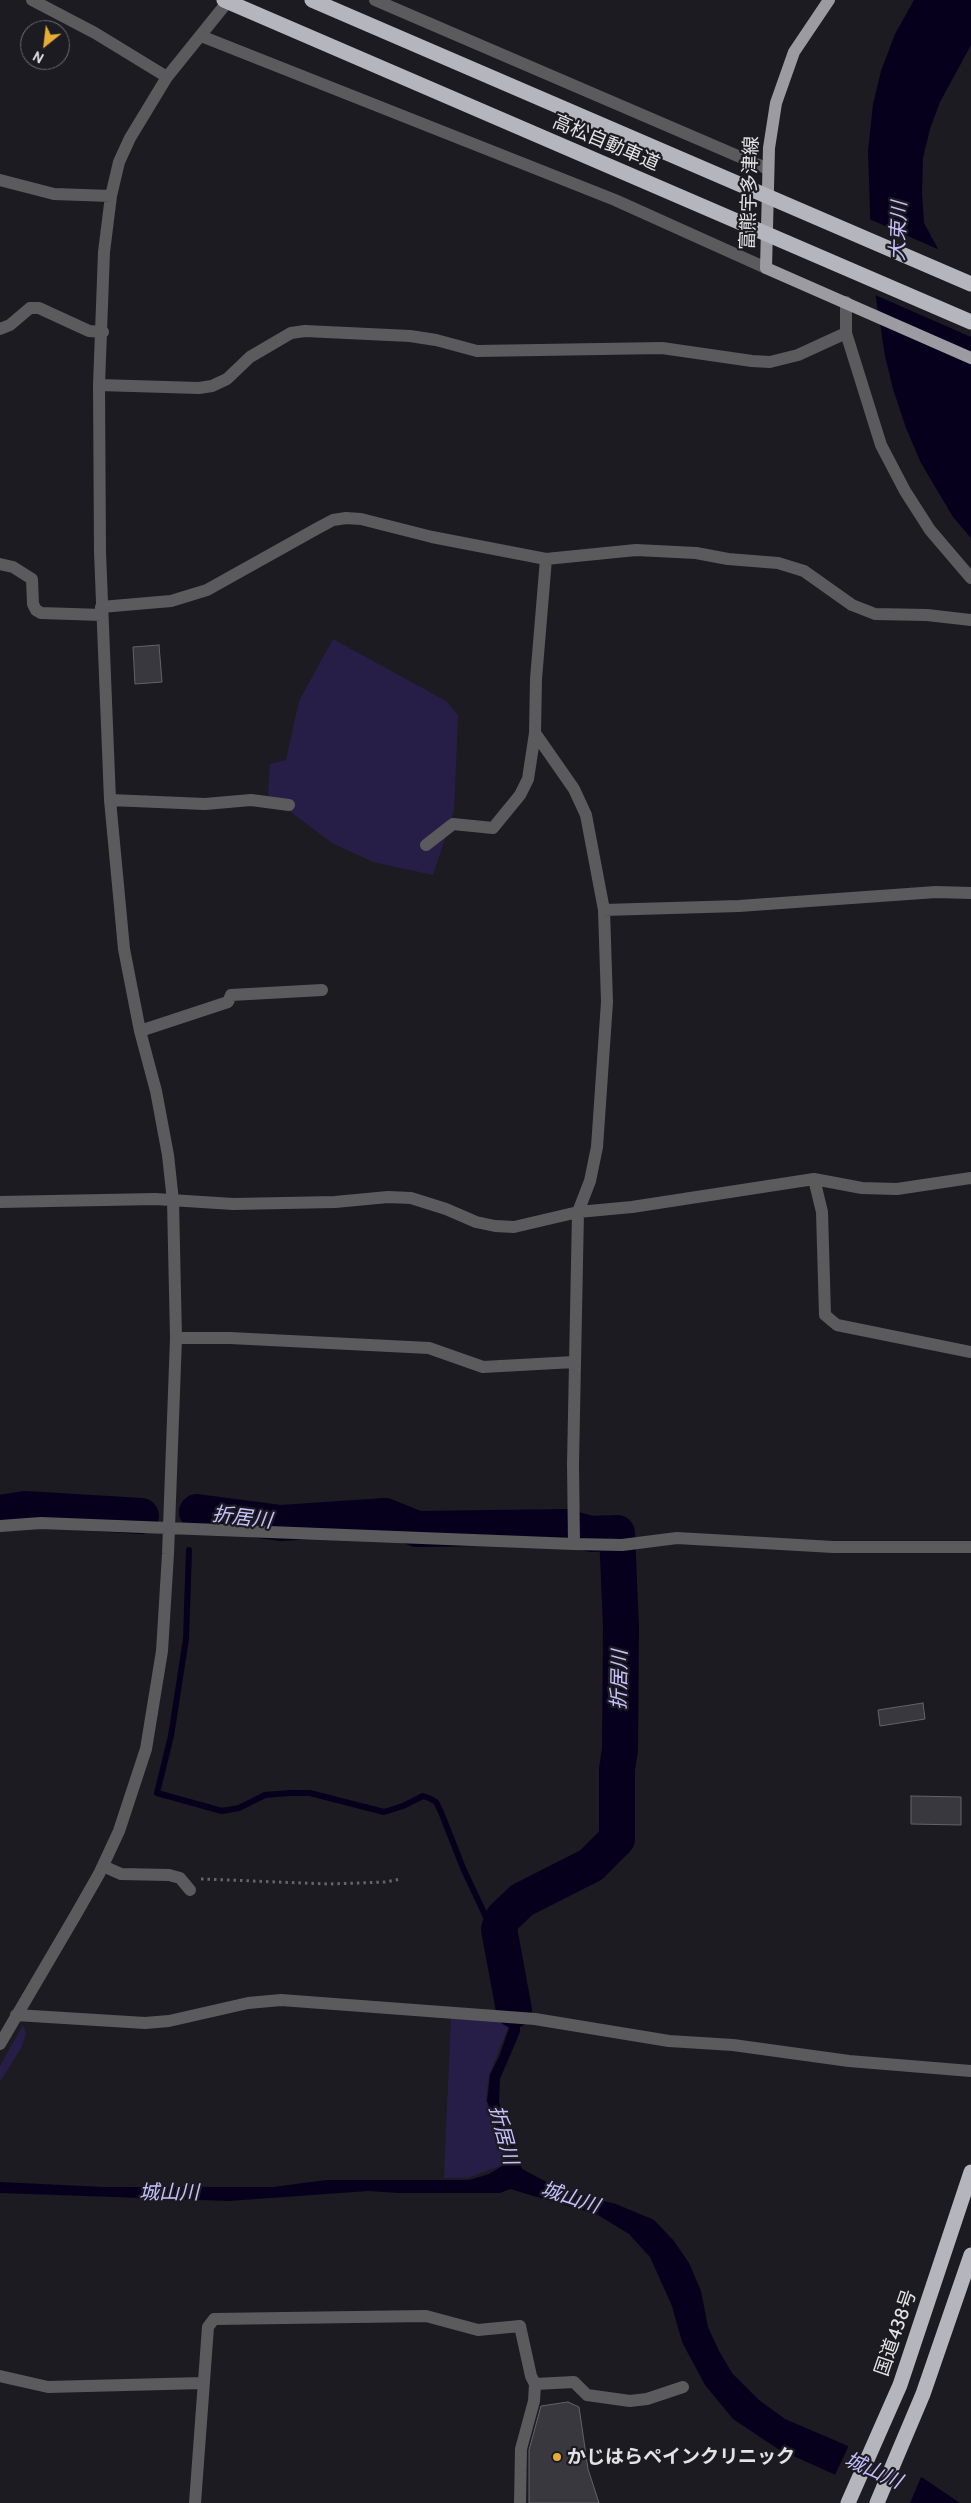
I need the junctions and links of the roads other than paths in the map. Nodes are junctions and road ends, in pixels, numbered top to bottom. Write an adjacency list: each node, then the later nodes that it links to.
1 (32, 0): 8 (street)
2 (224, 0): 15 (highway, 高松自動車道, bridge)
3 (229, 0): 7 (street)
4 (312, 0): 13 (highway, 高松自動車道, bridge)
5 (375, 0): 9 (street)
6 (829, 0): 9 (main road, 富熊宇多津線)
7 (201, 36): 8 (street); 12 (street)
8 (167, 77): 11 (street)
9 (768, 168): 12 (main road, 富熊宇多津線)
10 (0, 180): 11 (street)
11 (111, 196): 17 (street)
12 (766, 268): 14 (main road, 富熊宇多津線)
13 (971, 284)
14 (851, 305): 18 (street); 19 (main road, 富熊宇多津線)
15 (971, 322)
16 (0, 329): 17 (street)
17 (103, 332): 20 (street)
18 (846, 333): 20 (street); 23 (street)
19 (971, 358)
20 (99, 385): 24 (street)
21 (546, 559): 24 (street); 25 (street); 26 (street)
22 (0, 564): 24 (street)
23 (971, 578)
24 (102, 611): 27 (street)
25 (971, 620)
26 (535, 733): 29 (street); 31 (street)
27 (110, 800): 28 (street); 33 (street)
28 (289, 805)
29 (426, 845)
30 (971, 893): 31 (street)
31 (604, 910): 38 (street)
32 (322, 990): 33 (street)
33 (140, 1031): 36 (street)
34 (971, 1178): 35 (street)
35 (814, 1179): 38 (street); 40 (street)
36 (173, 1200): 37 (street); 38 (street); 39 (street)
37 (0, 1202)
38 (578, 1212): 41 (street)
39 (176, 1338): 41 (street); 43 (street)
40 (971, 1352)
41 (574, 1362): 44 (street)
42 (0, 1526): 43 (street)
43 (169, 1527): 44 (street); 46 (street)
44 (574, 1541): 45 (street)
45 (971, 1547)
46 (103, 1866): 47 (street); 48 (street)
47 (190, 1890)
48 (16, 2016): 49 (street); 50 (street)
49 (2, 2038)
50 (971, 2071)
51 (970, 2176): 60 (highway, 国道438号)
52 (971, 2255): 57 (highway)
53 (0, 2376): 54 (street)
54 (203, 2382): 55 (street); 58 (street)
55 (535, 2384): 56 (street); 59 (street)
56 (683, 2387)
57 (878, 2501)
58 (195, 2503)
59 (520, 2503)
60 (848, 2503)

